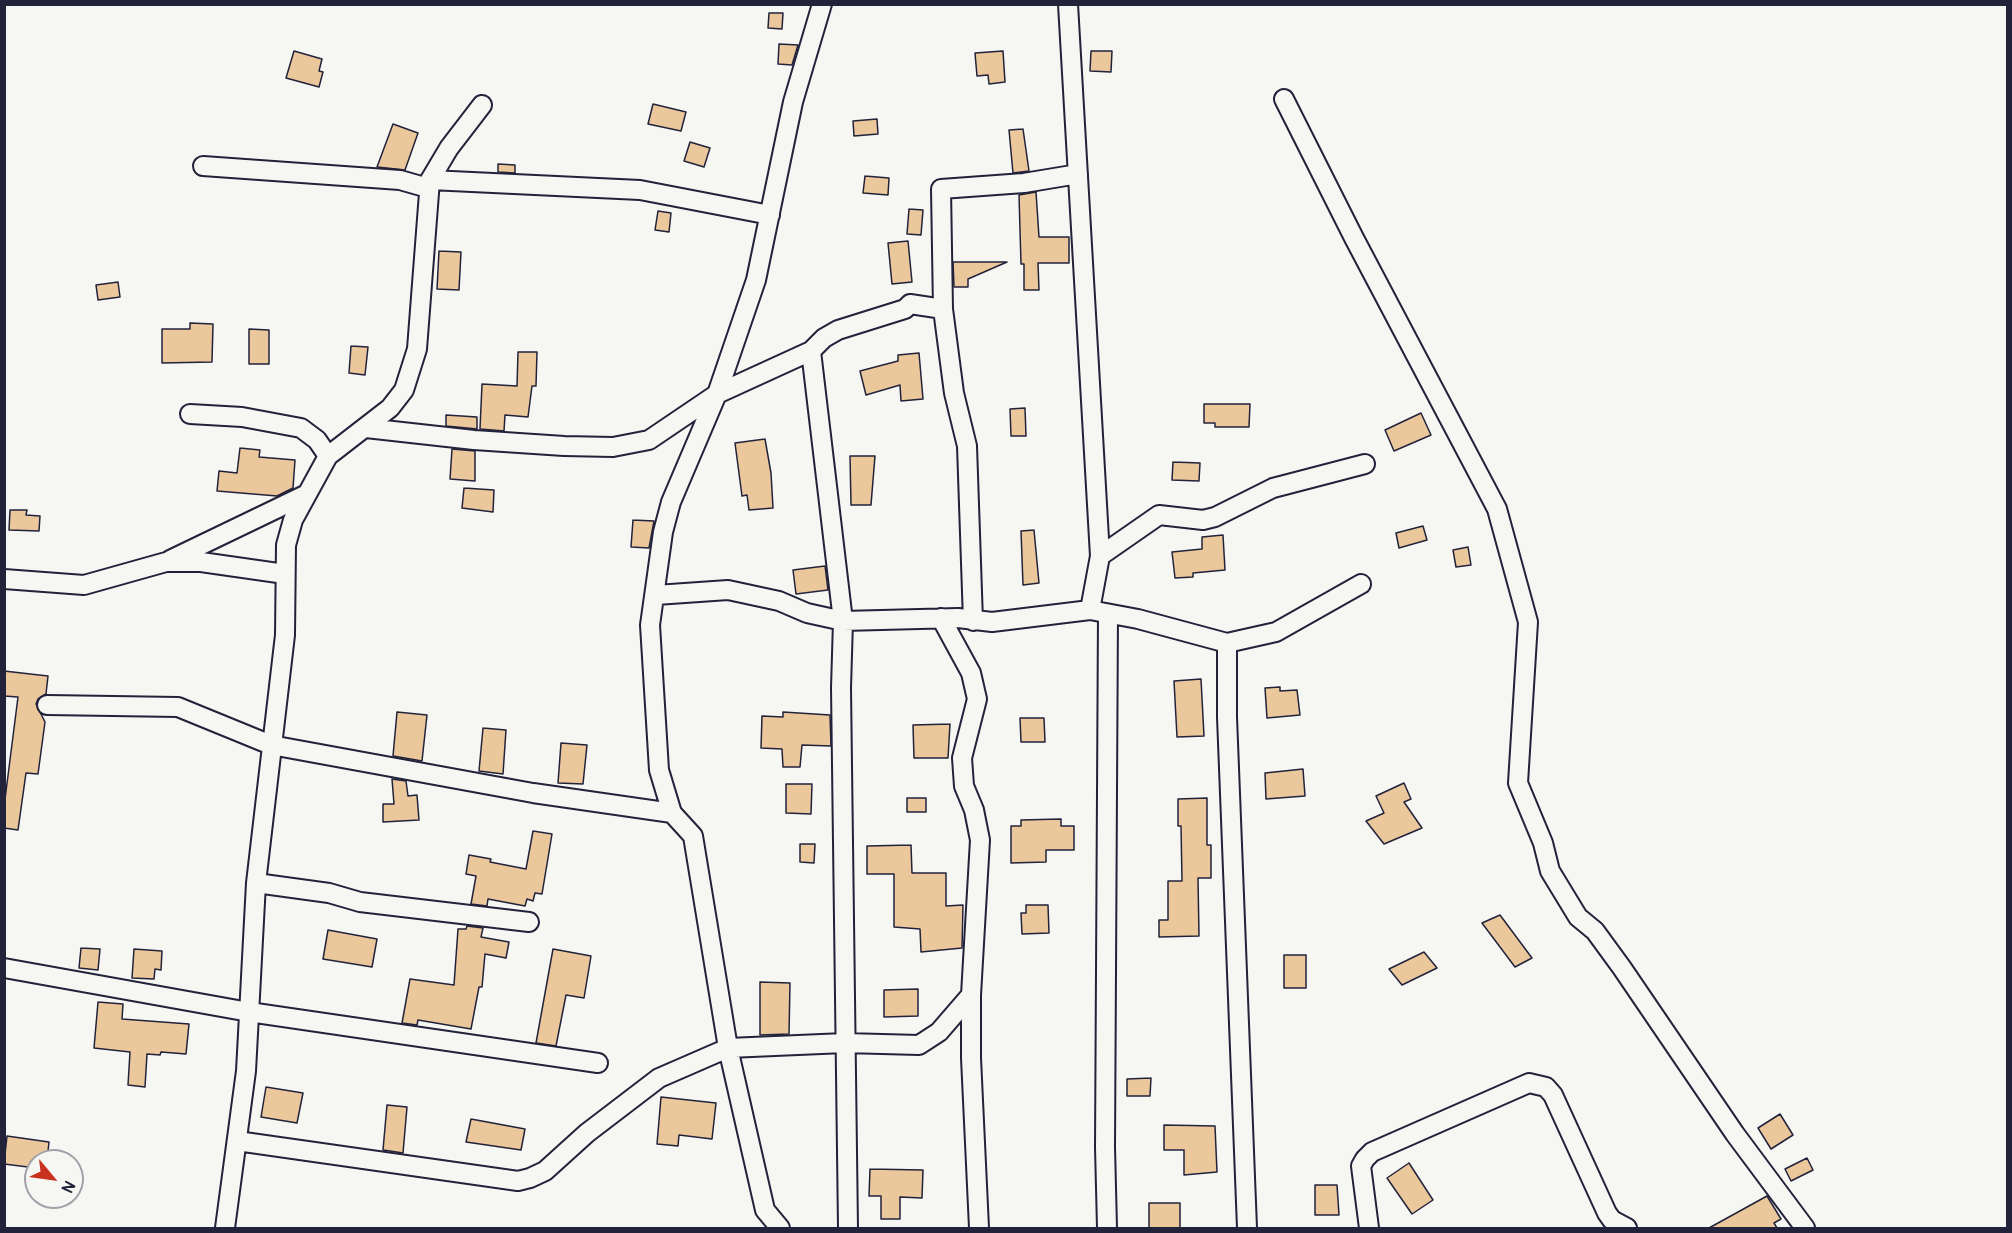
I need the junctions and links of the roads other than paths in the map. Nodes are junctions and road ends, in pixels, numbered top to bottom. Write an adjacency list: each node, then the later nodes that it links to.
1 (822, 4): 8 (street)
2 (1068, 4): 6 (street)
3 (1284, 99): 49 (street)
4 (482, 105): 7 (street)
5 (203, 166): 7 (street)
6 (1078, 174): 9 (street); 17 (street)
7 (429, 184): 8 (street); 13 (street)
8 (770, 215): 11 (street)
9 (942, 309): 10 (street); 27 (street)
10 (812, 351): 11 (street); 26 (street)
11 (717, 394): 13 (street); 22 (street)
12 (190, 414): 14 (street)
13 (366, 428): 14 (street)
14 (328, 456): 16 (street)
15 (1365, 464): 17 (street)
16 (305, 495): 18 (street); 19 (street)
17 (1100, 556): 23 (street)
18 (165, 562): 19 (street); 20 (street)
19 (285, 574): 30 (street)
20 (4, 579)
21 (1361, 584): 28 (street)
22 (656, 595): 26 (street); 31 (street)
23 (1090, 610): 24 (street); 27 (street)
24 (1108, 614): 28 (street); 45 (street)
25 (941, 618): 26 (street); 27 (street); 35 (street)
26 (843, 621): 37 (street)
27 (973, 621)
28 (1227, 643): 46 (street)
29 (47, 705): 30 (street)
30 (271, 745): 31 (street); 32 (street)
31 (672, 813): 38 (street)
32 (256, 884): 33 (street); 36 (street)
33 (529, 922)
34 (4, 968): 36 (street)
35 (971, 995): 37 (street); 44 (street)
36 (249, 1012): 39 (street); 40 (street)
37 (845, 1043): 38 (street); 43 (street)
38 (728, 1048): 40 (street); 42 (street)
39 (598, 1063)
40 (237, 1141): 41 (street)
41 (225, 1228)
42 (780, 1228)
43 (848, 1228)
44 (979, 1228)
45 (1107, 1228)
46 (1247, 1228)
47 (1369, 1228): 48 (street)
48 (1627, 1228)
49 (1805, 1228)

